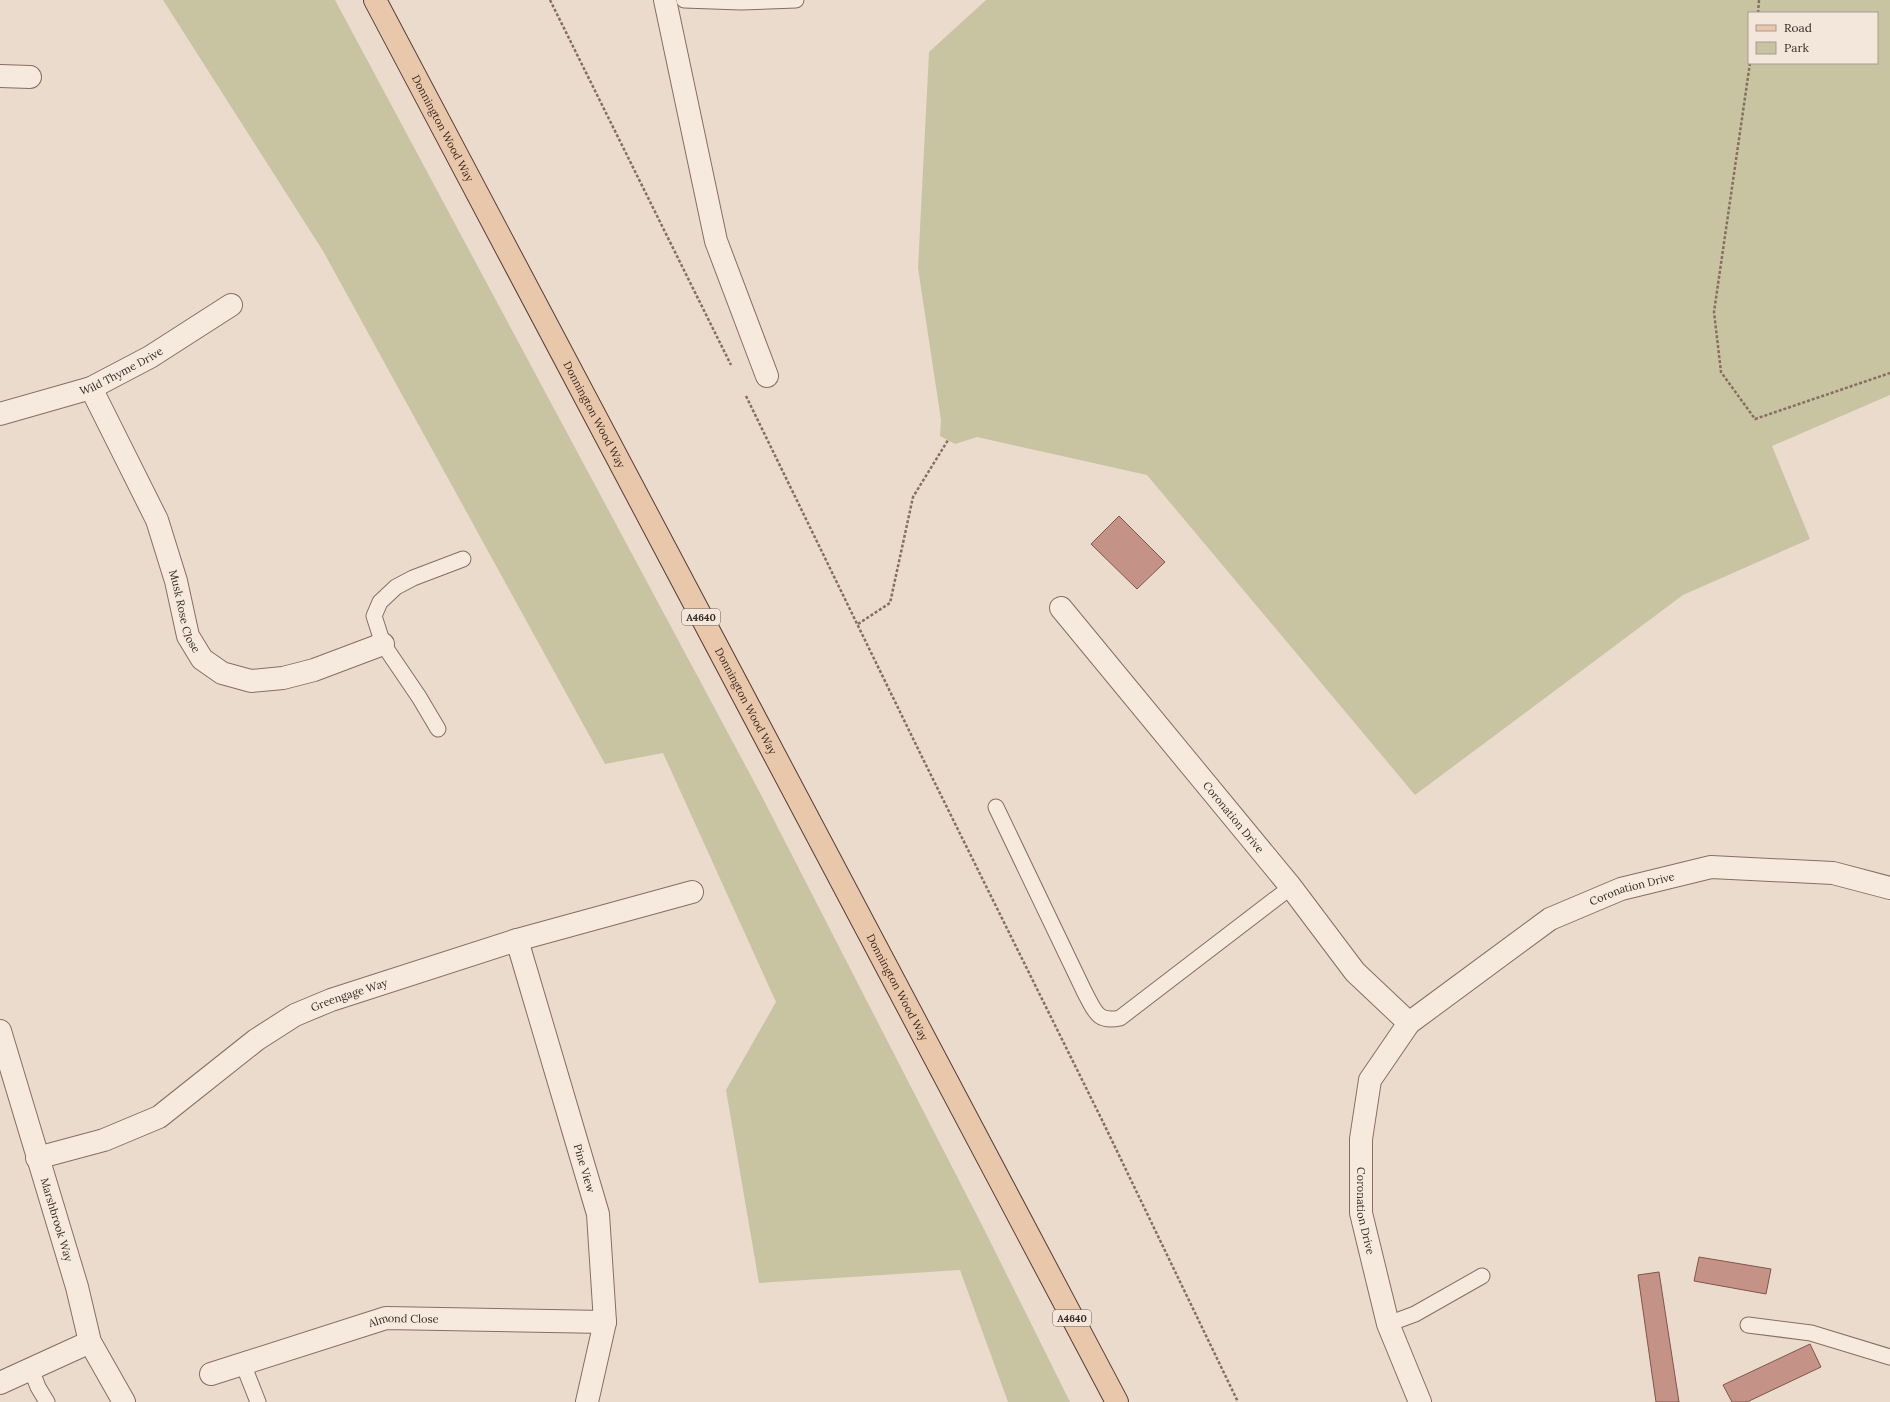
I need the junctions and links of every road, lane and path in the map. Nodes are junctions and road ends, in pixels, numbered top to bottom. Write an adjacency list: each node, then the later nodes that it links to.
1 (375, 0): 46 (main road, Donnington Wood Way / A4640)
2 (550, 0): 12 (path)
3 (665, 0): 14 (street)
4 (684, 0): 5 (lane)
5 (796, 0)
6 (1759, 0): 7 (path)
7 (1758, 12)
8 (1750, 64): 13 (path)
9 (0, 76): 10 (street)
10 (30, 77)
11 (231, 305): 15 (street, Wild Thyme Drive)
12 (733, 369)
13 (1890, 373)
14 (767, 376)
15 (92, 388): 17 (street, Wild Thyme Drive); 22 (street, Musk Rose Close)
16 (743, 390): 21 (path)
17 (0, 414)
18 (948, 440): 21 (path)
19 (463, 558): 22 (lane)
20 (1061, 608): 25 (street, Coronation Drive)
21 (858, 624): 47 (path)
22 (383, 644): 23 (lane)
23 (438, 729)
24 (996, 808): 25 (lane)
25 (1291, 887): 29 (street, Coronation Drive)
26 (1890, 888): 29 (street, Coronation Drive)
27 (692, 892): 28 (street, Greengage Way)
28 (517, 940): 31 (street, Greengage Way); 33 (street, Pine View)
29 (1409, 1023): 34 (street, Coronation Drive)
30 (0, 1031): 31 (street, Marshbrook Way)
31 (37, 1158): 36 (street, Marshbrook Way)
32 (1482, 1276): 34 (lane)
33 (604, 1322): 38 (street, Almond Close); 45 (street, Pine View)
34 (1388, 1324): 48 (street, Coronation Drive)
35 (1748, 1325): 37 (lane)
36 (90, 1342): 39 (street); 43 (street, Marshbrook Way)
37 (1890, 1358)
38 (243, 1364): 40 (street, Almond Close); 44 (lane)
39 (31, 1369): 41 (street); 42 (lane)
40 (211, 1374)
41 (0, 1383)
42 (48, 1402)
43 (124, 1402)
44 (258, 1402)
45 (587, 1402)
46 (1117, 1402)
47 (1238, 1402)
48 (1420, 1402)

